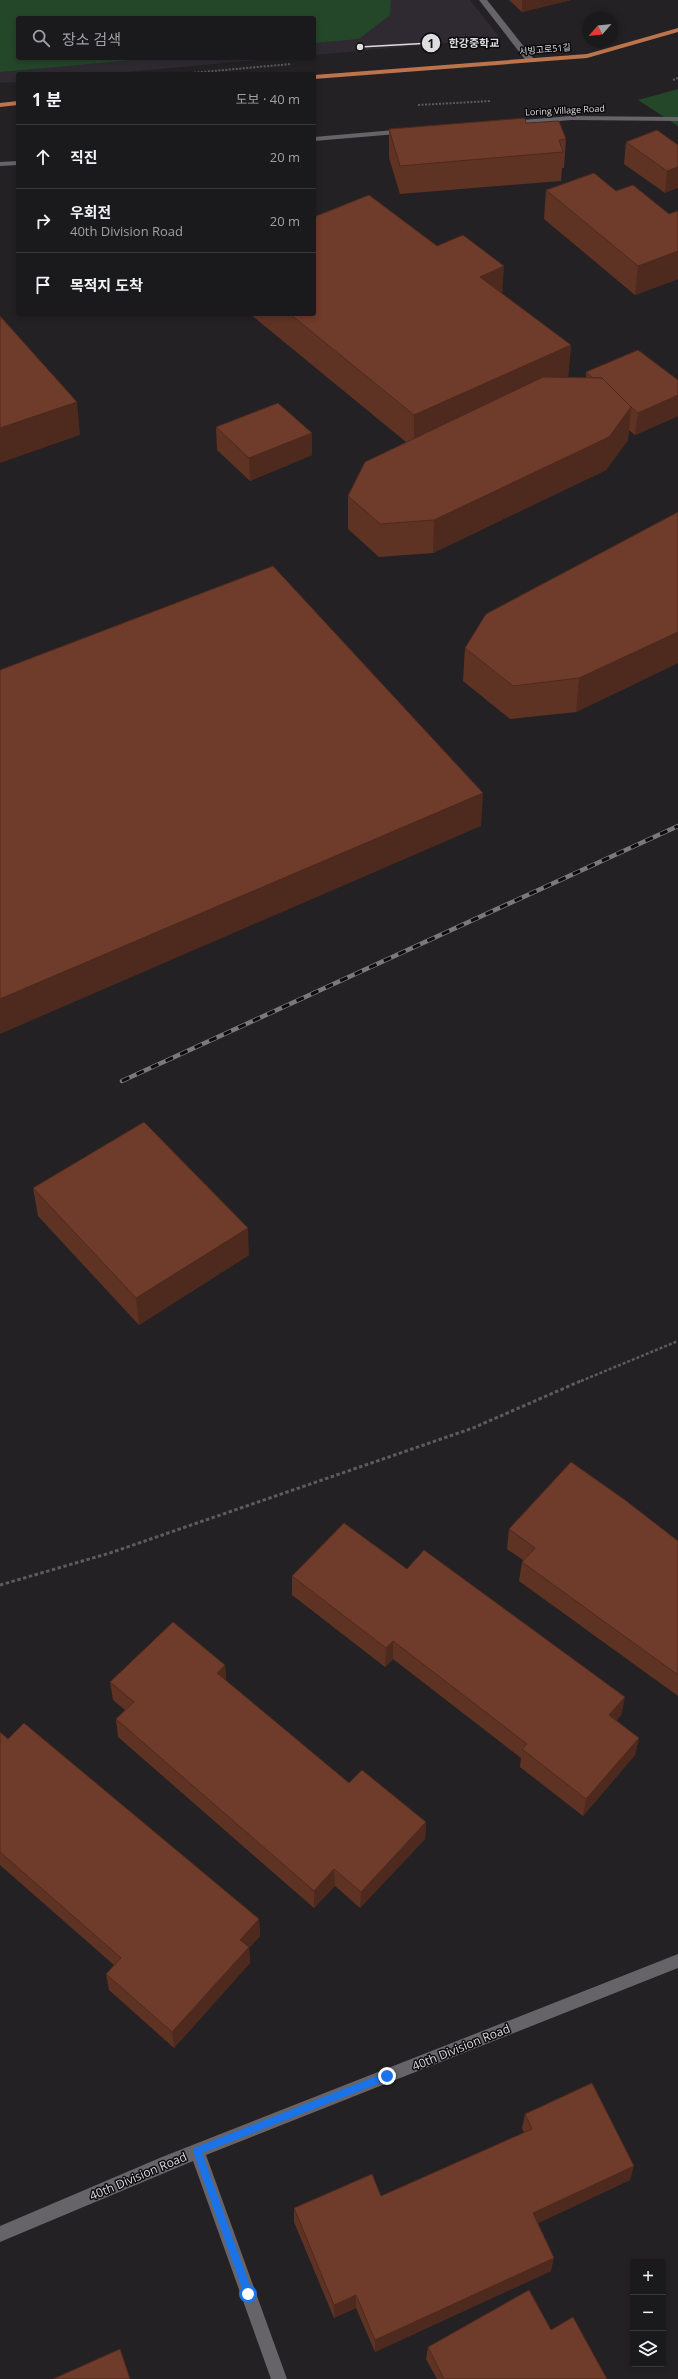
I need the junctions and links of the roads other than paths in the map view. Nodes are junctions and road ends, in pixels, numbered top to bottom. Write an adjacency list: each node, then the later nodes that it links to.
1 (483, 0): 3 (street)
2 (678, 30): 3 (main road, 서빙고로51길)
3 (530, 60): 4 (main road, 서빙고로51길)
4 (316, 77)
5 (16, 103): 6 (main road)
6 (0, 105)
7 (676, 117): 8 (street, Loring Village Road)
8 (501, 124)
9 (415, 131): 10 (street)
10 (316, 139)
11 (16, 163): 12 (street)
12 (0, 164)
13 (678, 1961): 14 (street, 40th Division Road)
14 (197, 2151): 15 (street, 40th Division Road); 16 (street)
15 (0, 2234)
16 (279, 2379)

